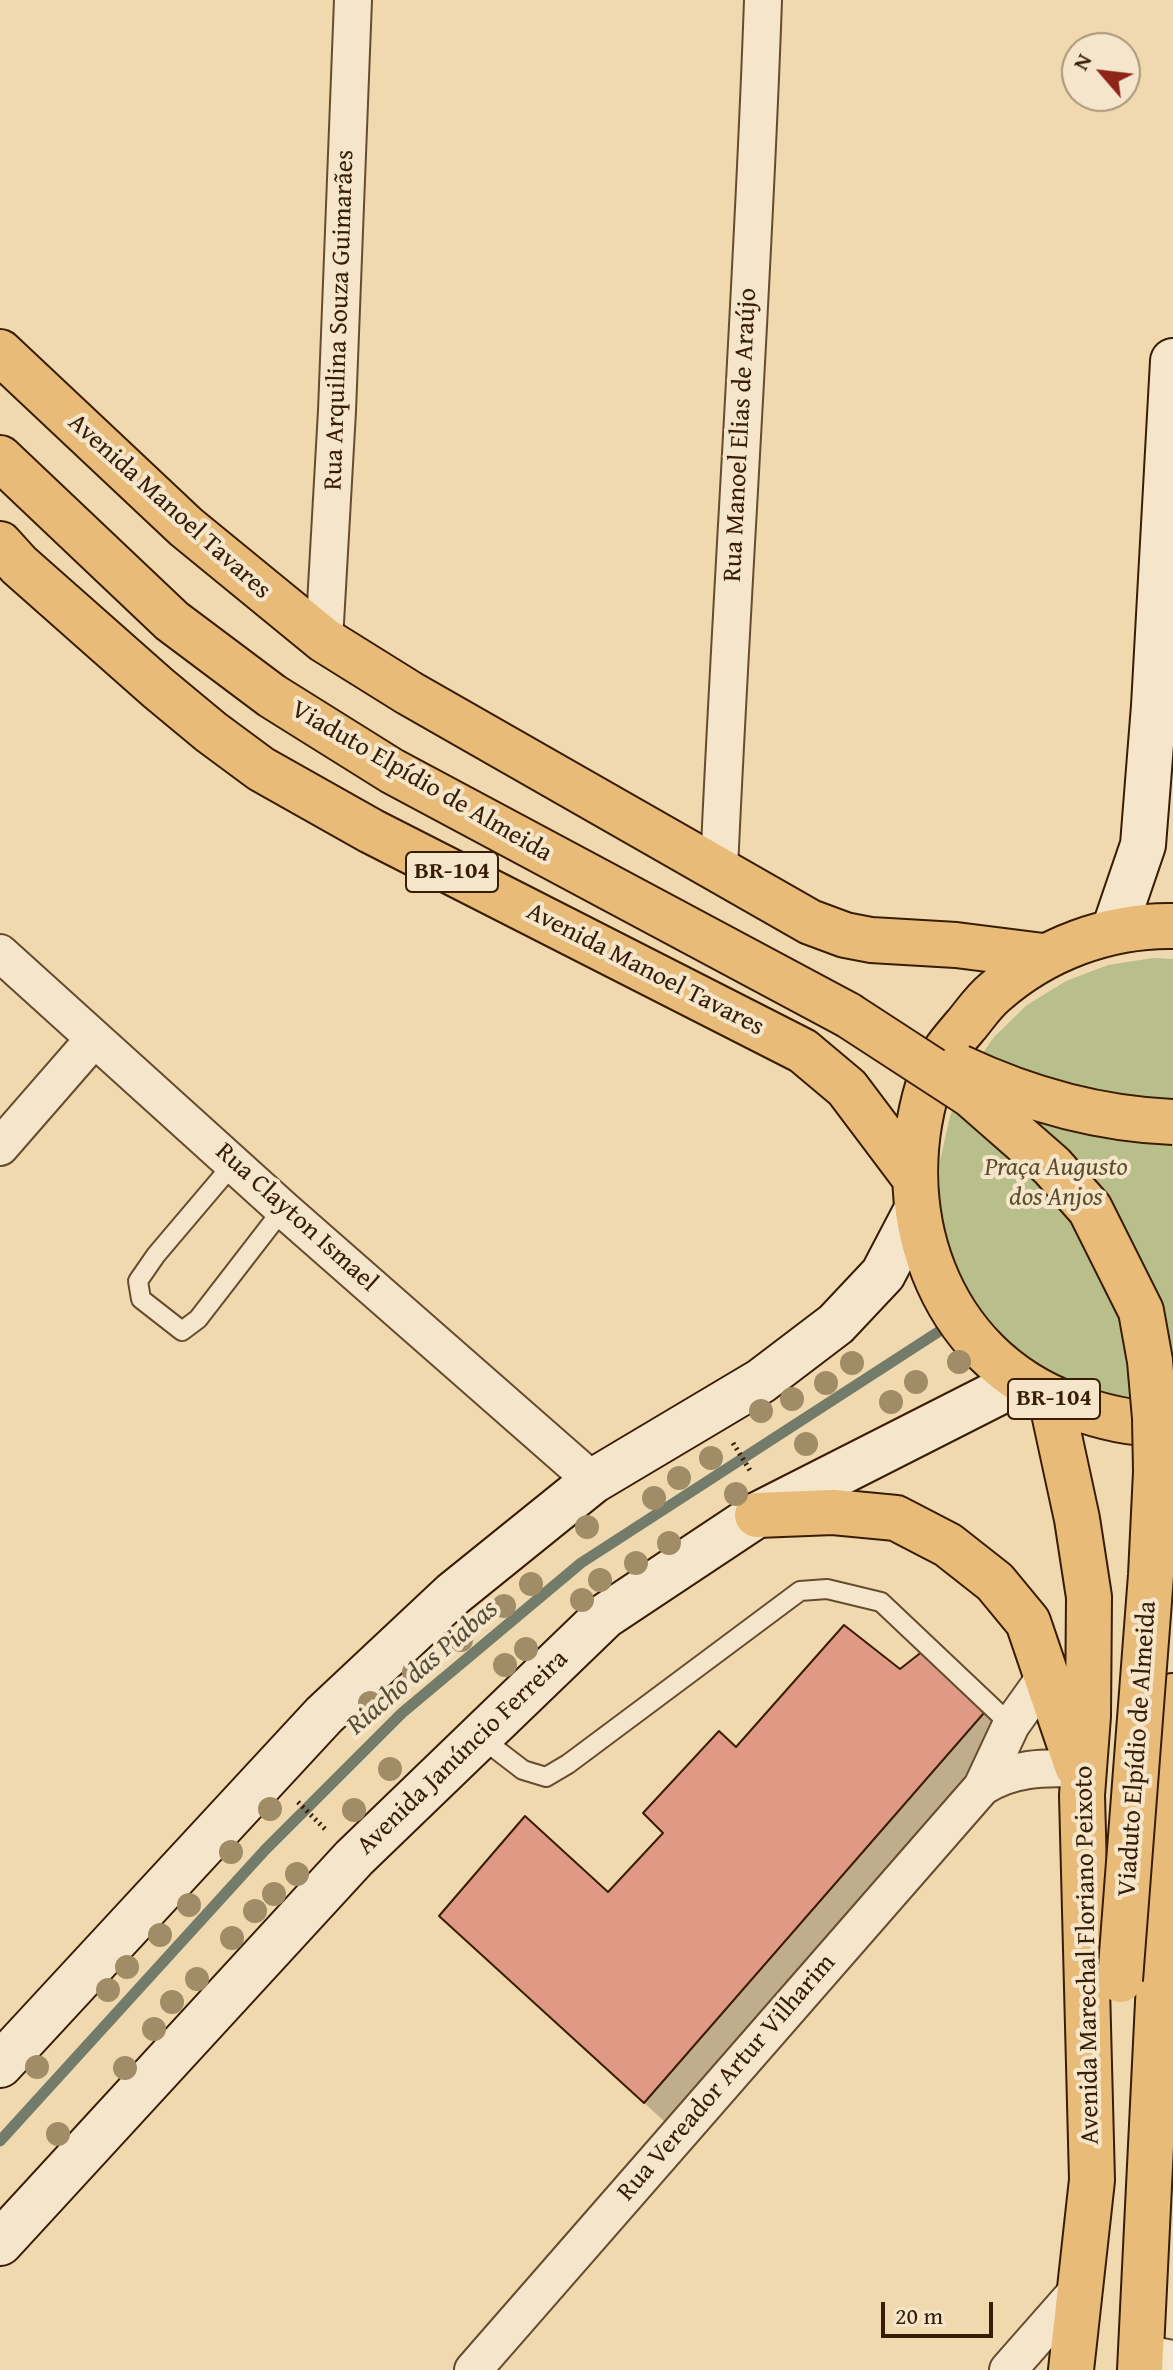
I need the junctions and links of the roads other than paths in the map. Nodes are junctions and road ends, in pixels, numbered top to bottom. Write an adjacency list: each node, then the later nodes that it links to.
1 (353, 0): 7 (street, Rua Arquilina Souza Guimarães)
2 (763, 0): 8 (street, Rua Manoel Elias de Araújo)
3 (0, 352): 7 (main road, Avenida Manoel Tavares / BR-104)
4 (1173, 361): 10 (main road)
5 (0, 458): 13 (main road, Viaduto Elpídio de Almeida)
6 (0, 544): 18 (main road, Avenida Manoel Tavares / BR-104)
7 (324, 640): 8 (main road, Avenida Manoel Tavares / BR-104)
8 (719, 869): 12 (main road, BR-104)
9 (1173, 926): 10 (main road, BR-104)
10 (1114, 930): 12 (main road, BR-104)
11 (0, 953): 14 (street, Rua Clayton Ismael)
12 (1043, 956): 18 (main road, BR-104)
13 (848, 1015): 15 (main road, Viaduto Elpídio de Almeida, bridge); 32 (main road, Viaduto Elpídio de Almeida, bridge)
14 (94, 1039): 16 (street); 17 (street, Rua Clayton Ismael)
15 (1173, 1122)
16 (0, 1147)
17 (234, 1163): 19 (street, Rua Clayton Ismael); 19 (lane)
18 (915, 1194): 20 (main road, BR-104); 22 (main road)
19 (283, 1209): 22 (street, Rua Clayton Ismael)
20 (1036, 1390): 21 (main road, BR-104); 23 (main road, Avenida Janúncio Ferreira); 28 (main road, Avenida Marechal Floriano Peixoto)
21 (1173, 1423)
22 (593, 1481): 30 (main road)
23 (756, 1498): 24 (main road); 27 (main road, Avenida Janúncio Ferreira)
24 (1046, 1676): 26 (street, Rua Vereador Artur Vilharim); 28 (main road)
25 (1173, 1696): 31 (main road)
26 (1011, 1725): 27 (lane); 29 (street, Rua Vereador Artur Vilharim)
27 (480, 1737): 33 (main road, Avenida Janúncio Ferreira)
28 (1080, 1777): 29 (street, Rua Vereador Artur Vilharim); 32 (main road, Avenida Marechal Floriano Peixoto)
29 (982, 1787): 36 (street, Rua Vereador Artur Vilharim)
30 (0, 2065)
31 (1161, 2158): 35 (main road)
32 (1092, 2180): 34 (main road, Avenida Marechal Floriano Peixoto)
33 (0, 2243)
34 (1081, 2287): 37 (street); 38 (main road, Avenida Marechal Floriano Peixoto)
35 (1151, 2361)
36 (473, 2370)
37 (1008, 2370)
38 (1071, 2370)

